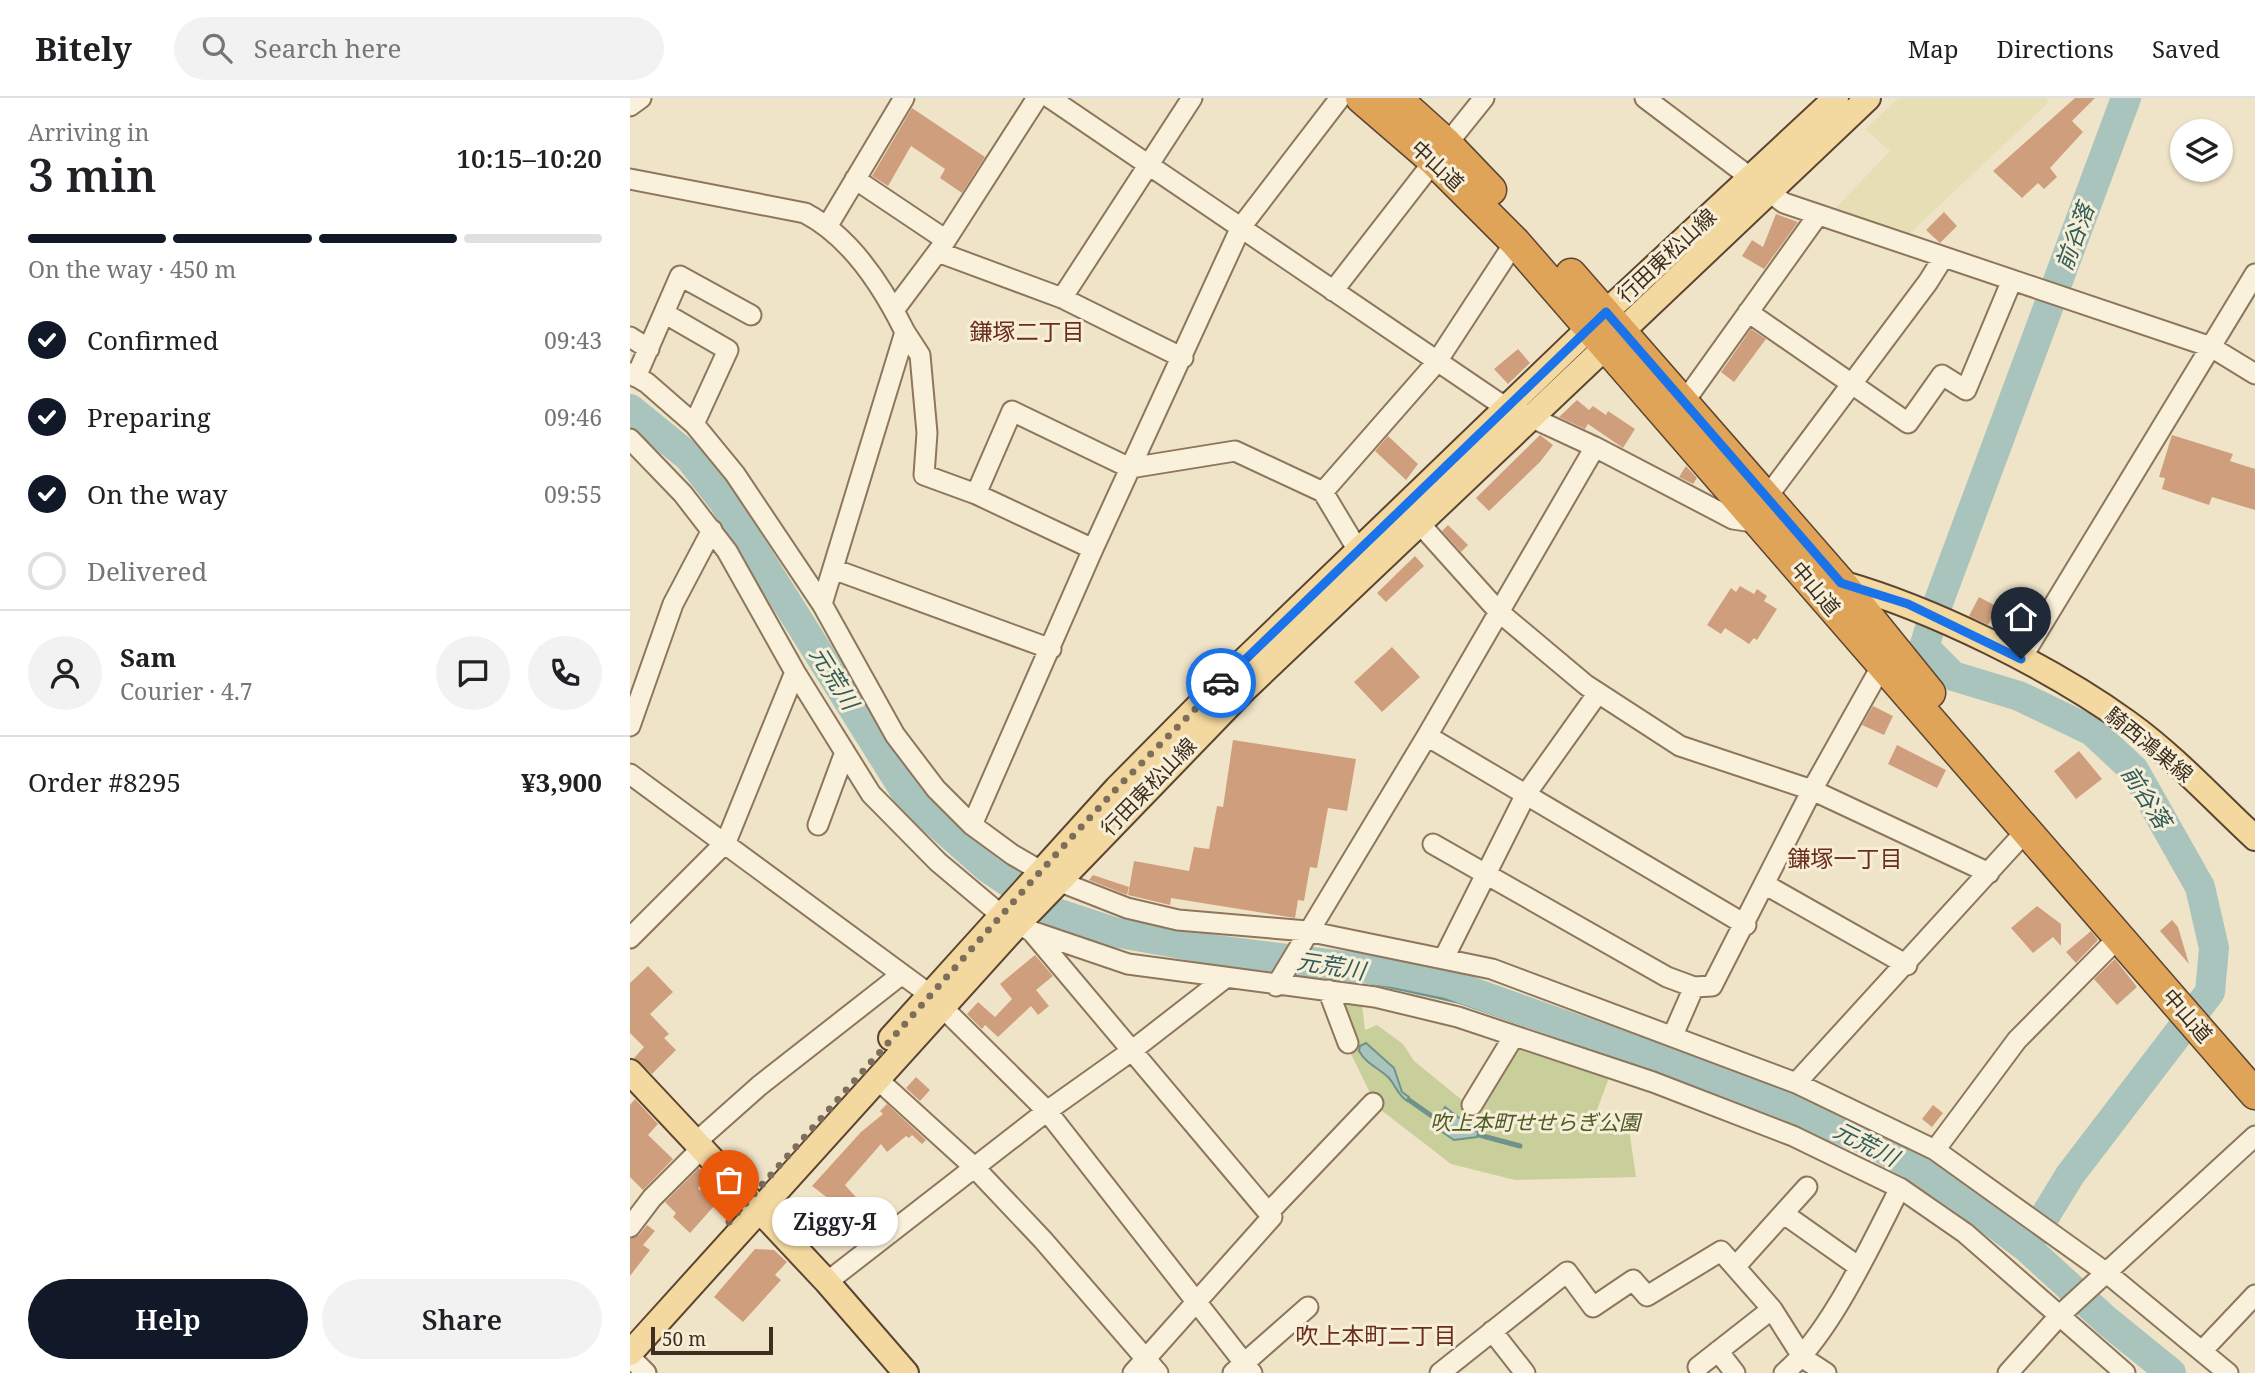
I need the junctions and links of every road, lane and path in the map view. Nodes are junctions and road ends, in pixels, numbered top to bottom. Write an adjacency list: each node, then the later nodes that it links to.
1 (641, 98): 13 (street)
2 (904, 98): 17 (street)
3 (1037, 98): 23 (street)
4 (1050, 98): 15 (street)
5 (1192, 98): 15 (street)
6 (1340, 98): 21 (street)
7 (1361, 98): 14 (highway, 中山道)
8 (1396, 98): 14 (highway, 中山道)
9 (1484, 98): 14 (street)
10 (1645, 98): 18 (street)
11 (1836, 98): 18 (main road, 行田東松山線)
12 (1868, 98): 18 (main road, 行田東松山線)
13 (630, 106)
14 (1441, 152): 22 (highway, 中山道); 27 (street); 33 (highway, 中山道)
15 (1148, 163): 21 (street); 28 (street)
16 (630, 179): 20 (street)
17 (855, 179): 20 (street); 23 (street)
18 (1757, 188): 19 (street); 33 (main road, 行田東松山線)
19 (1818, 215): 24 (street); 30 (street)
20 (828, 225): 29 (street)
21 (1241, 227): 27 (street); 38 (street)
22 (1515, 242): 33 (highway, 中山道); 39 (street)
23 (942, 246): 28 (street); 29 (street)
24 (1943, 258): 26 (street); 42 (street)
25 (2255, 274): 36 (street)
26 (2012, 280): 36 (street); 42 (street)
27 (1333, 291): 39 (street)
28 (1062, 298): 38 (street)
29 (894, 310): 34 (street)
30 (1748, 312): 42 (street); 43 (street)
31 (664, 313): 32 (street); 37 (street); 45 (street)
32 (751, 315)
33 (1607, 329): 43 (highway, 中山道); 44 (main road, 行田東松山線); 51 (highway, 中山道)
34 (905, 332): 50 (street); 56 (street)
35 (630, 337): 37 (street)
36 (2211, 347): 40 (street); 61 (street)
37 (649, 349): 41 (street)
38 (1183, 358): 48 (street)
39 (1436, 363): 44 (street); 49 (street)
40 (2255, 374)
41 (633, 375): 45 (street)
42 (1852, 386): 51 (street)
43 (1684, 402): 51 (highway, 中山道)
44 (1519, 413): 47 (street); 52 (main road, 行田東松山線)
45 (694, 424): 58 (street)
46 (630, 439): 53 (street)
47 (1595, 447): 51 (street); 59 (street)
48 (1130, 468): 49 (street); 50 (street); 54 (street)
49 (1323, 492): 55 (street)
50 (976, 494): 54 (street)
51 (1763, 510): 57 (highway, 中山道); 62 (highway, 中山道)
52 (1412, 515): 55 (main road, 行田東松山線); 59 (street)
53 (712, 530): 63 (street); 65 (street)
54 (1093, 549): 60 (street)
55 (1364, 561): 79 (main road, 行田東松山線)
56 (833, 569): 58 (street); 60 (street)
57 (1841, 583): 61 (main road, 騎西鴻巣線); 93 (highway, 中山道)
58 (822, 604): 71 (street)
59 (1499, 612): 64 (street); 66 (street)
60 (1051, 649): 71 (street)
61 (2021, 659): 74 (main road, 騎西鴻巣線)
62 (1881, 667): 69 (street); 73 (highway, 中山道)
63 (795, 672): 67 (street); 75 (street)
64 (1598, 693): 69 (street); 70 (street)
65 (630, 726)
66 (1427, 736): 70 (street); 83 (street)
67 (845, 752): 72 (street); 81 (street)
68 (630, 774): 75 (street)
69 (1812, 790): 78 (street); 80 (street)
70 (1526, 794): 77 (street); 82 (street)
71 (972, 824): 79 (street)
72 (818, 825)
73 (2026, 831): 78 (street); 84 (highway, 中山道)
74 (2255, 838)
75 (726, 842): 85 (street); 88 (street)
76 (1433, 844): 77 (street)
77 (1486, 873): 86 (street); 91 (street)
78 (1989, 873): 87 (street)
79 (1048, 877): 81 (main road, 行田東松山線); 83 (street)
80 (1766, 885): 82 (street); 87 (street)
81 (1015, 920): 89 (street); 94 (main road, 行田東松山線); 99 (street)
82 (1746, 925): 91 (street)
83 (1307, 931): 86 (street); 90 (street)
84 (2119, 937): 93 (highway, 中山道); 110 (street)
85 (630, 938)
86 (1444, 958): 97 (street)
87 (1906, 965): 103 (street)
88 (902, 974): 94 (street); 109 (street)
89 (1224, 979): 90 (street); 99 (street)
90 (1276, 986): 92 (street)
91 (1694, 987): 97 (street)
92 (1328, 990): 96 (street); 98 (street)
93 (2177, 991): 95 (highway, 中山道)
94 (935, 1000): 102 (main road, 行田東松山線); 107 (street); 114 (main road, 行田東松山線)
95 (2208, 1025): 100 (highway, 中山道); 104 (highway, 中山道)
96 (1514, 1035): 106 (street); 113 (street)
97 (1673, 1035): 103 (street)
98 (1348, 1043)
99 (1130, 1052): 107 (street); 115 (street)
100 (2255, 1065)
101 (630, 1072): 109 (main road)
102 (876, 1078): 111 (street); 114 (main road, 行田東松山線)
103 (1796, 1083): 110 (street)
104 (2255, 1094)
105 (1373, 1103): 115 (street)
106 (1472, 1105)
107 (1046, 1111): 111 (street); 123 (street)
108 (2255, 1136): 120 (street)
109 (699, 1145): 114 (main road); 117 (street)
110 (1934, 1150): 120 (street)
111 (974, 1167): 121 (street); 134 (street)
112 (1807, 1187): 116 (street)
113 (1900, 1188): 119 (street); 126 (street)
114 (754, 1205): 121 (main road); 127 (main road); 131 (main road)
115 (1269, 1212): 123 (street)
116 (1784, 1213): 118 (street); 119 (street)
117 (630, 1227)
118 (1735, 1267): 125 (street); 128 (street)
119 (1859, 1267): 132 (street)
120 (2108, 1274): 126 (street); 129 (street)
121 (827, 1282): 137 (main road)
122 (2255, 1295): 129 (street)
123 (1196, 1302): 134 (street); 135 (street)
124 (1308, 1307): 135 (street)
125 (1772, 1309): 130 (street); 132 (street)
126 (2060, 1316): 143 (street); 144 (street)
127 (630, 1331)
128 (1492, 1331): 138 (street); 139 (street)
129 (2202, 1350): 145 (street)
130 (1718, 1351): 133 (street); 140 (street)
131 (630, 1355): 136 (street)
132 (1803, 1358): 141 (street); 142 (street)
133 (1698, 1367)
134 (1146, 1368)
135 (1243, 1370)
136 (646, 1373)
137 (906, 1373)
138 (1440, 1373)
139 (1525, 1373)
140 (1735, 1373)
141 (1784, 1373)
142 (1826, 1373)
143 (2008, 1373)
144 (2125, 1373)
145 (2228, 1373)

